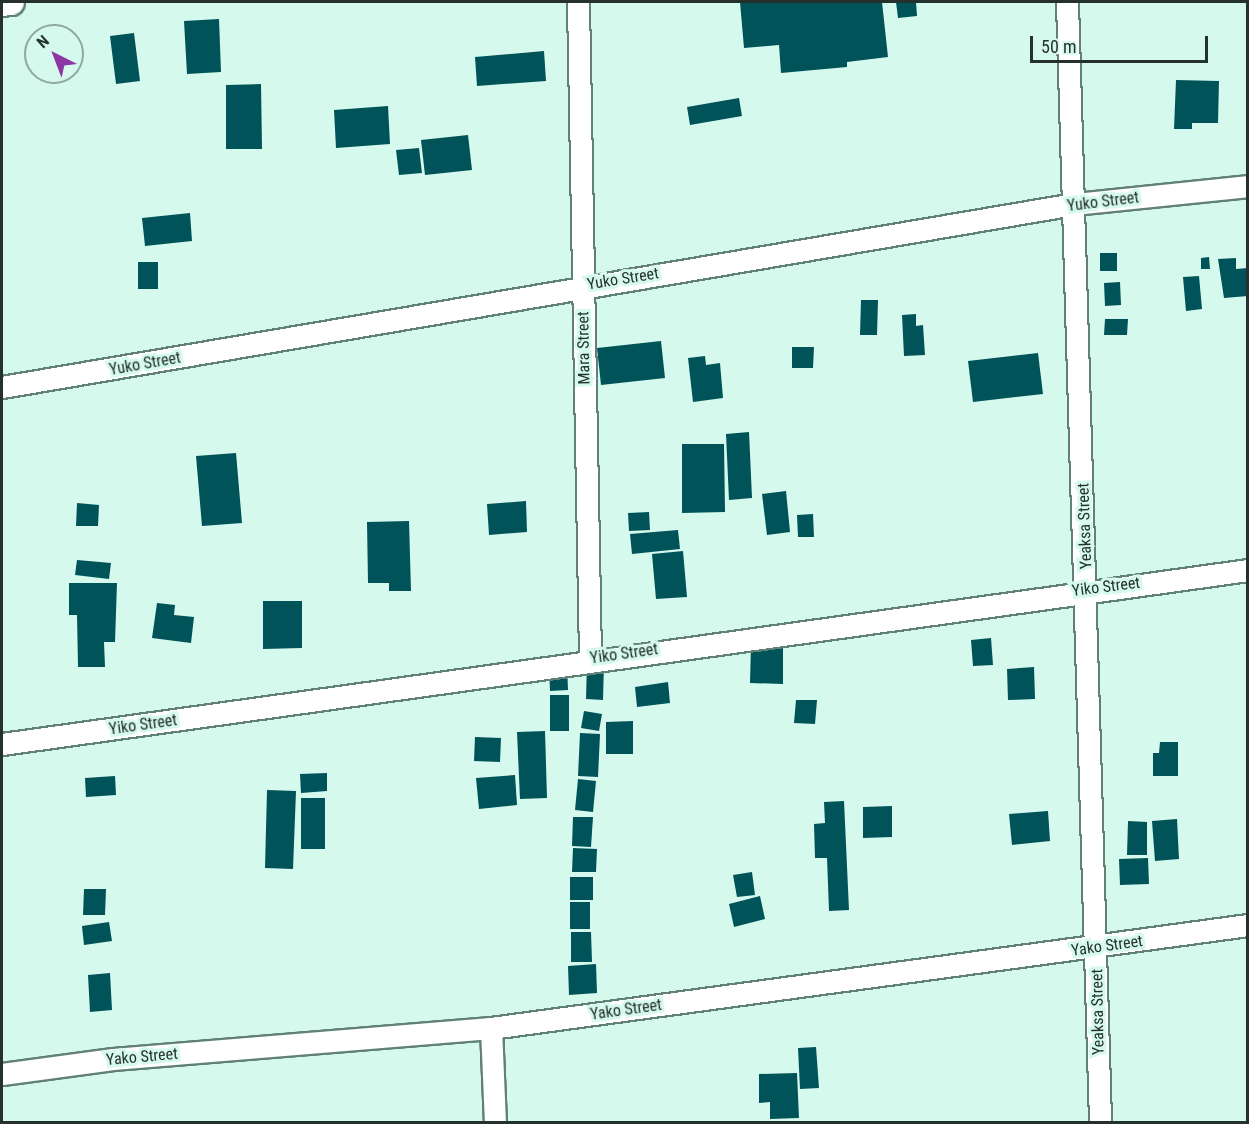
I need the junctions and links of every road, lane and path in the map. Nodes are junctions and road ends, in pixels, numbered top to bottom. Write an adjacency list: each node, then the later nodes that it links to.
1 (11, 2): 4 (street)
2 (578, 2): 7 (street, Mara Street)
3 (1067, 2): 6 (street, Yeaksa Street)
4 (2, 3)
5 (1248, 186): 6 (street, Yuko Street)
6 (1074, 204): 7 (street, Yuko Street); 10 (street, Yeaksa Street)
7 (583, 285): 8 (street, Yuko Street); 11 (street, Mara Street)
8 (2, 387)
9 (1248, 570): 10 (street, Yiko Street)
10 (1087, 590): 11 (street, Yiko Street); 14 (street, Yeaksa Street)
11 (590, 659): 12 (street, Yiko Street)
12 (2, 744)
13 (1248, 925): 14 (street, Yako Street)
14 (1097, 947): 15 (street, Yako Street); 18 (street, Yeaksa Street)
15 (491, 1028): 16 (street, Yako Street); 17 (street)
16 (2, 1074)
17 (495, 1122)
18 (1100, 1122)

